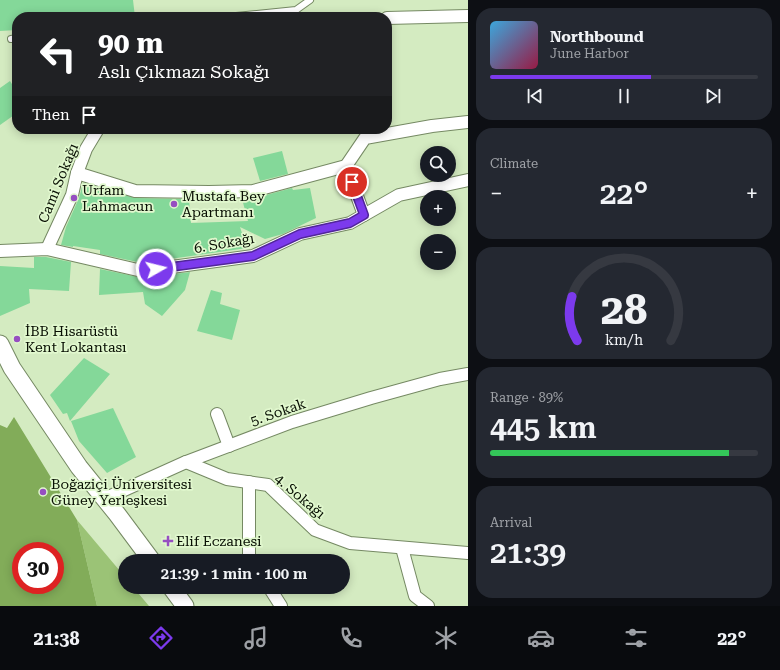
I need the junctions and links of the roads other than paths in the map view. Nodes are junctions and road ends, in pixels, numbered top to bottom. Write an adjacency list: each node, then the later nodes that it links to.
1 (310, 0): 2 (lane)
2 (276, 12)
3 (468, 16): 4 (street)
4 (392, 18)
5 (468, 122): 6 (street)
6 (392, 133)
7 (95, 134): 10 (street, Cami Sokağı)
8 (387, 134): 9 (street)
9 (346, 166): 10 (street); 12 (street)
10 (77, 173): 13 (street, Cami Sokağı)
11 (468, 180): 12 (street, 6. Sokağı)
12 (364, 215): 13 (street, 6. Sokağı)
13 (47, 249): 14 (street, 6. Sokağı)
14 (0, 252)
15 (0, 344): 16 (main road)
16 (6, 363): 22 (main road)
17 (468, 374): 19 (street, 5. Sokak)
18 (217, 414): 19 (street)
19 (229, 446): 20 (street, 5. Sokak)
20 (186, 462): 21 (street, 4. Sokağı); 22 (street, 5. Sokak)
21 (249, 482): 23 (street, 4. Sokağı); 26 (street)
22 (104, 499): 25 (main road)
23 (402, 548): 24 (street, 4. Sokağı); 31 (street)
24 (468, 553)
25 (147, 554)
26 (250, 554)
27 (176, 594): 29 (main road)
28 (273, 594): 30 (street)
29 (185, 606)
30 (281, 606)
31 (428, 606)

